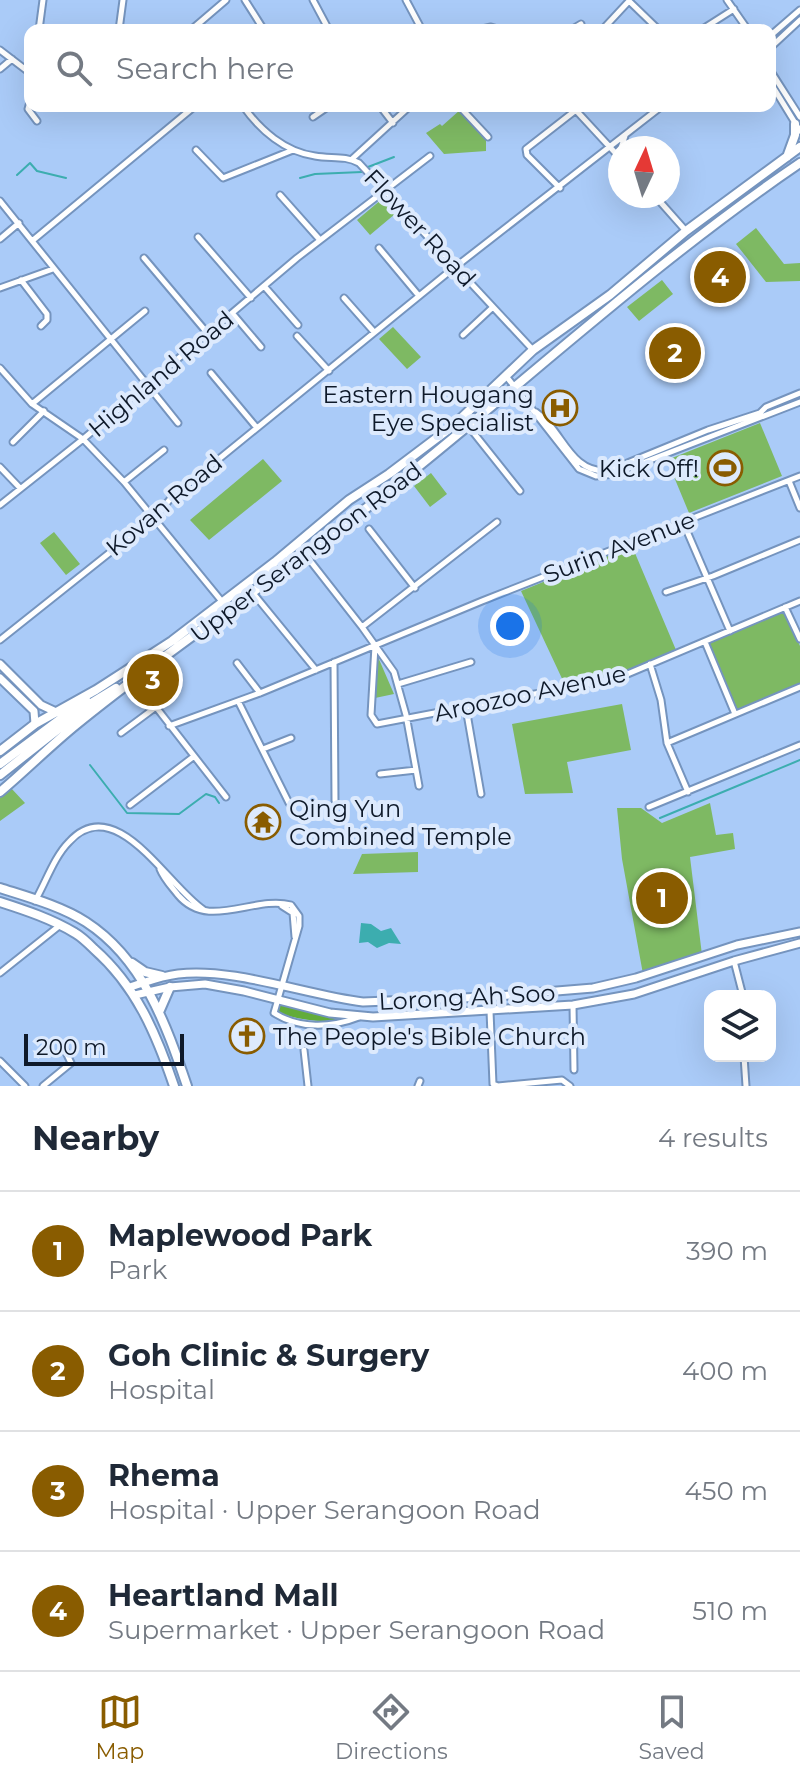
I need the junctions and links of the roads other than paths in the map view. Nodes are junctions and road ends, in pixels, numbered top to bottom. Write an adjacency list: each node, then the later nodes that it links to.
1 (43, 0): 12 (street)
2 (123, 0): 13 (street)
3 (226, 0): 14 (street)
4 (245, 0): 15 (street)
5 (313, 0): 16 (street)
6 (406, 0): 17 (street)
7 (727, 0): 9 (street)
8 (629, 1): 18 (street); 19 (street)
9 (734, 9): 20 (street); 21 (street)
10 (800, 10): 22 (street)
11 (800, 20): 23 (street)
12 (40, 24)
13 (120, 24)
14 (200, 24)
15 (260, 24)
16 (326, 24)
17 (419, 24)
18 (608, 24)
19 (653, 24)
20 (710, 24)
21 (744, 24)
22 (776, 31)
23 (776, 42)
24 (0, 50): 25 (street)
25 (12, 59): 26 (street); 27 (street)
26 (24, 68)
27 (0, 69)
28 (776, 82): 43 (street)
29 (776, 91): 43 (street)
30 (30, 112): 41 (street)
31 (188, 112): 67 (street)
32 (248, 112): 49 (street, Flower Road)
33 (320, 112): 40 (street)
34 (385, 112): 42 (street)
35 (404, 112): 42 (street)
36 (465, 112): 45 (street)
37 (569, 112): 57 (street)
38 (578, 112): 46 (street)
39 (655, 112): 44 (street, Kovan Road)
40 (313, 117)
41 (37, 121)
42 (393, 123): 53 (street)
43 (798, 124): 52 (main road)
44 (626, 135)
45 (488, 137)
46 (608, 146)
47 (800, 147): 52 (main road, Upper Serangoon Road)
48 (196, 150): 49 (street)
49 (294, 150): 53 (street, Flower Road)
50 (608, 150): 57 (street, Kovan Road)
51 (430, 156): 58 (street, Highland Road)
52 (787, 158): 63 (main road, Upper Serangoon Road)
53 (352, 159): 58 (street, Flower Road)
54 (800, 163): 56 (main road, Upper Serangoon Road)
55 (800, 173): 56 (main road)
56 (782, 176): 95 (main road, Upper Serangoon Road)
57 (560, 188): 70 (street, Kovan Road)
58 (384, 190): 66 (street, Highland Road); 70 (street, Flower Road)
59 (280, 195): 66 (street)
60 (0, 201): 62 (street)
61 (666, 208): 63 (street)
62 (19, 223): 65 (street); 67 (street)
63 (686, 231): 89 (main road, Upper Serangoon Road)
64 (198, 237): 76 (street)
65 (0, 239)
66 (320, 240): 73 (street, Highland Road)
67 (32, 241): 71 (street)
68 (379, 248): 75 (street)
69 (144, 258): 84 (street)
70 (456, 267): 75 (street, Kovan Road); 78 (street, Flower Road)
71 (53, 269): 72 (street); 87 (street)
72 (21, 280): 74 (street); 82 (street)
73 (264, 286): 76 (street, Highland Road); 81 (street)
74 (0, 288)
75 (419, 296): 83 (street, Kovan Road)
76 (251, 298): 80 (street, Highland Road)
77 (344, 298): 83 (street)
78 (493, 307): 85 (street, Flower Road); 89 (street, Flower Road)
79 (145, 311): 87 (street)
80 (233, 314): 84 (street, Highland Road); 88 (street)
81 (298, 325)
82 (41, 326)
83 (374, 332): 91 (street, Kovan Road)
84 (209, 335): 94 (street, Highland Road)
85 (463, 335)
86 (297, 336): 91 (street)
87 (113, 340): 94 (street); 98 (street)
88 (261, 347)
89 (533, 350): 93 (main road, Upper Serangoon Road)
90 (0, 368): 98 (street)
91 (329, 371): 103 (street, Kovan Road)
92 (211, 373): 103 (street)
93 (505, 376): 95 (street); 120 (main road, Upper Serangoon Road)
94 (149, 384): 101 (street); 104 (street, Highland Road)
95 (515, 386): 100 (street); 102 (main road, Upper Serangoon Road)
96 (800, 393): 100 (street)
97 (800, 402): 100 (street)
98 (32, 404): 99 (street)
99 (44, 411): 104 (street); 105 (street)
100 (535, 411)
101 (178, 423)
102 (469, 427): 112 (street); 121 (main road, Upper Serangoon Road)
103 (257, 428): 115 (street, Kovan Road)
104 (83, 439): 110 (street); 111 (street, Highland Road)
105 (13, 442)
106 (164, 450): 110 (street)
107 (0, 467): 111 (street)
108 (800, 476): 109 (street, Surin Avenue)
109 (789, 481): 114 (street); 117 (street, Surin Avenue)
110 (124, 482): 115 (street)
111 (20, 488): 113 (street, Highland Road)
112 (520, 491)
113 (0, 505)
114 (800, 508)
115 (154, 517): 126 (street); 133 (street, Kovan Road)
116 (497, 522): 123 (street)
117 (683, 522): 122 (street); 135 (street, Surin Avenue)
118 (369, 529): 123 (street)
119 (800, 540): 122 (street)
120 (297, 544): 121 (street); 126 (main road, Upper Serangoon Road)
121 (305, 555): 125 (main road, Upper Serangoon Road); 130 (street)
122 (706, 577): 124 (street); 131 (street)
123 (415, 588): 130 (street)
124 (666, 592)
125 (253, 593): 129 (main road, Upper Serangoon Road); 142 (street)
126 (222, 601): 129 (street); 147 (main road, Upper Serangoon Road)
127 (800, 601): 128 (street, Aroozoo Avenue)
128 (785, 607): 131 (street, Aroozoo Avenue); 132 (street)
129 (230, 610): 138 (main road, Upper Serangoon Road)
130 (362, 627): 135 (street)
131 (730, 631): 134 (street, Aroozoo Avenue)
132 (800, 639)
133 (0, 640)
134 (705, 642): 141 (street, Aroozoo Avenue); 155 (street)
135 (376, 645): 136 (street, Surin Avenue); 145 (street); 156 (street, Aroozoo Avenue)
136 (334, 662): 142 (street, Surin Avenue); 175 (street)
137 (471, 662): 145 (street)
138 (158, 663): 144 (main road, Upper Serangoon Road); 169 (main road)
139 (237, 663): 148 (street)
140 (0, 664): 150 (main road)
141 (650, 664): 152 (street, Aroozoo Avenue); 161 (street)
142 (316, 670): 148 (street, Surin Avenue)
143 (0, 678): 153 (main road)
144 (134, 681): 151 (street); 171 (main road, Upper Serangoon Road)
145 (398, 684): 156 (street)
146 (800, 687): 155 (street)
147 (96, 690): 154 (main road, Upper Serangoon Road); 166 (main road)
148 (260, 693): 149 (street, Surin Avenue)
149 (238, 701): 158 (street, Surin Avenue); 163 (street)
150 (41, 705): 153 (main road); 154 (main road)
151 (156, 708): 158 (street); 159 (street)
152 (466, 708): 156 (street, Aroozoo Avenue); 173 (street)
153 (34, 711): 157 (main road)
154 (56, 712): 157 (main road, Upper Serangoon Road)
155 (735, 714): 161 (street)
156 (407, 719): 167 (street)
157 (35, 724): 164 (main road, Upper Serangoon Road)
158 (170, 726): 165 (street)
159 (121, 733)
160 (291, 738): 163 (street)
161 (667, 743): 172 (street)
162 (800, 745): 172 (street)
163 (263, 749): 176 (street)
164 (0, 751)
165 (193, 757): 174 (street); 177 (street)
166 (0, 764)
167 (416, 770): 168 (street); 170 (street)
168 (380, 774)
169 (0, 775)
170 (419, 786)
171 (0, 792)
172 (688, 792): 178 (street)
173 (481, 794)
174 (226, 797)
175 (335, 801)
176 (289, 803)
177 (130, 805)
178 (649, 807)
179 (0, 888): 180 (main road)
180 (35, 901): 186 (main road); 190 (street)
181 (0, 902): 182 (main road)
182 (59, 926): 188 (street); 196 (main road)
183 (800, 932): 184 (main road, Lorong Ah Soo)
184 (790, 934): 185 (main road); 194 (main road, Lorong Ah Soo)
185 (796, 943): 187 (main road, Lorong Ah Soo)
186 (117, 949): 189 (main road); 192 (main road)
187 (734, 961): 195 (street); 198 (main road, Lorong Ah Soo)
188 (0, 973)
189 (162, 976): 191 (main road, Lorong Ah Soo); 192 (main road, Lorong Ah Soo)
190 (285, 976): 191 (street); 194 (main road)
191 (282, 986): 194 (main road, Lorong Ah Soo); 197 (street)
192 (147, 987): 193 (main road, Lorong Ah Soo); 196 (main road, Lorong Ah Soo); 199 (main road)
193 (170, 987): 197 (main road, Lorong Ah Soo); 199 (main road)
194 (291, 988)
195 (741, 990)
196 (132, 991): 209 (main road)
197 (277, 999): 201 (main road, Lorong Ah Soo); 201 (street, Lorong Ah Soo)
198 (573, 1005): 200 (main road, Lorong Ah Soo); 206 (street)
199 (159, 1011): 210 (main road)
200 (490, 1011): 201 (main road, Lorong Ah Soo); 212 (street)
201 (367, 1016)
202 (63, 1046): 208 (street)
203 (304, 1050): 211 (street)
204 (0, 1061): 207 (street)
205 (744, 1062): 213 (street)
206 (574, 1070)
207 (25, 1086)
208 (43, 1086)
209 (174, 1086)
210 (187, 1086)
211 (308, 1086)
212 (570, 1086)
213 (746, 1086)

